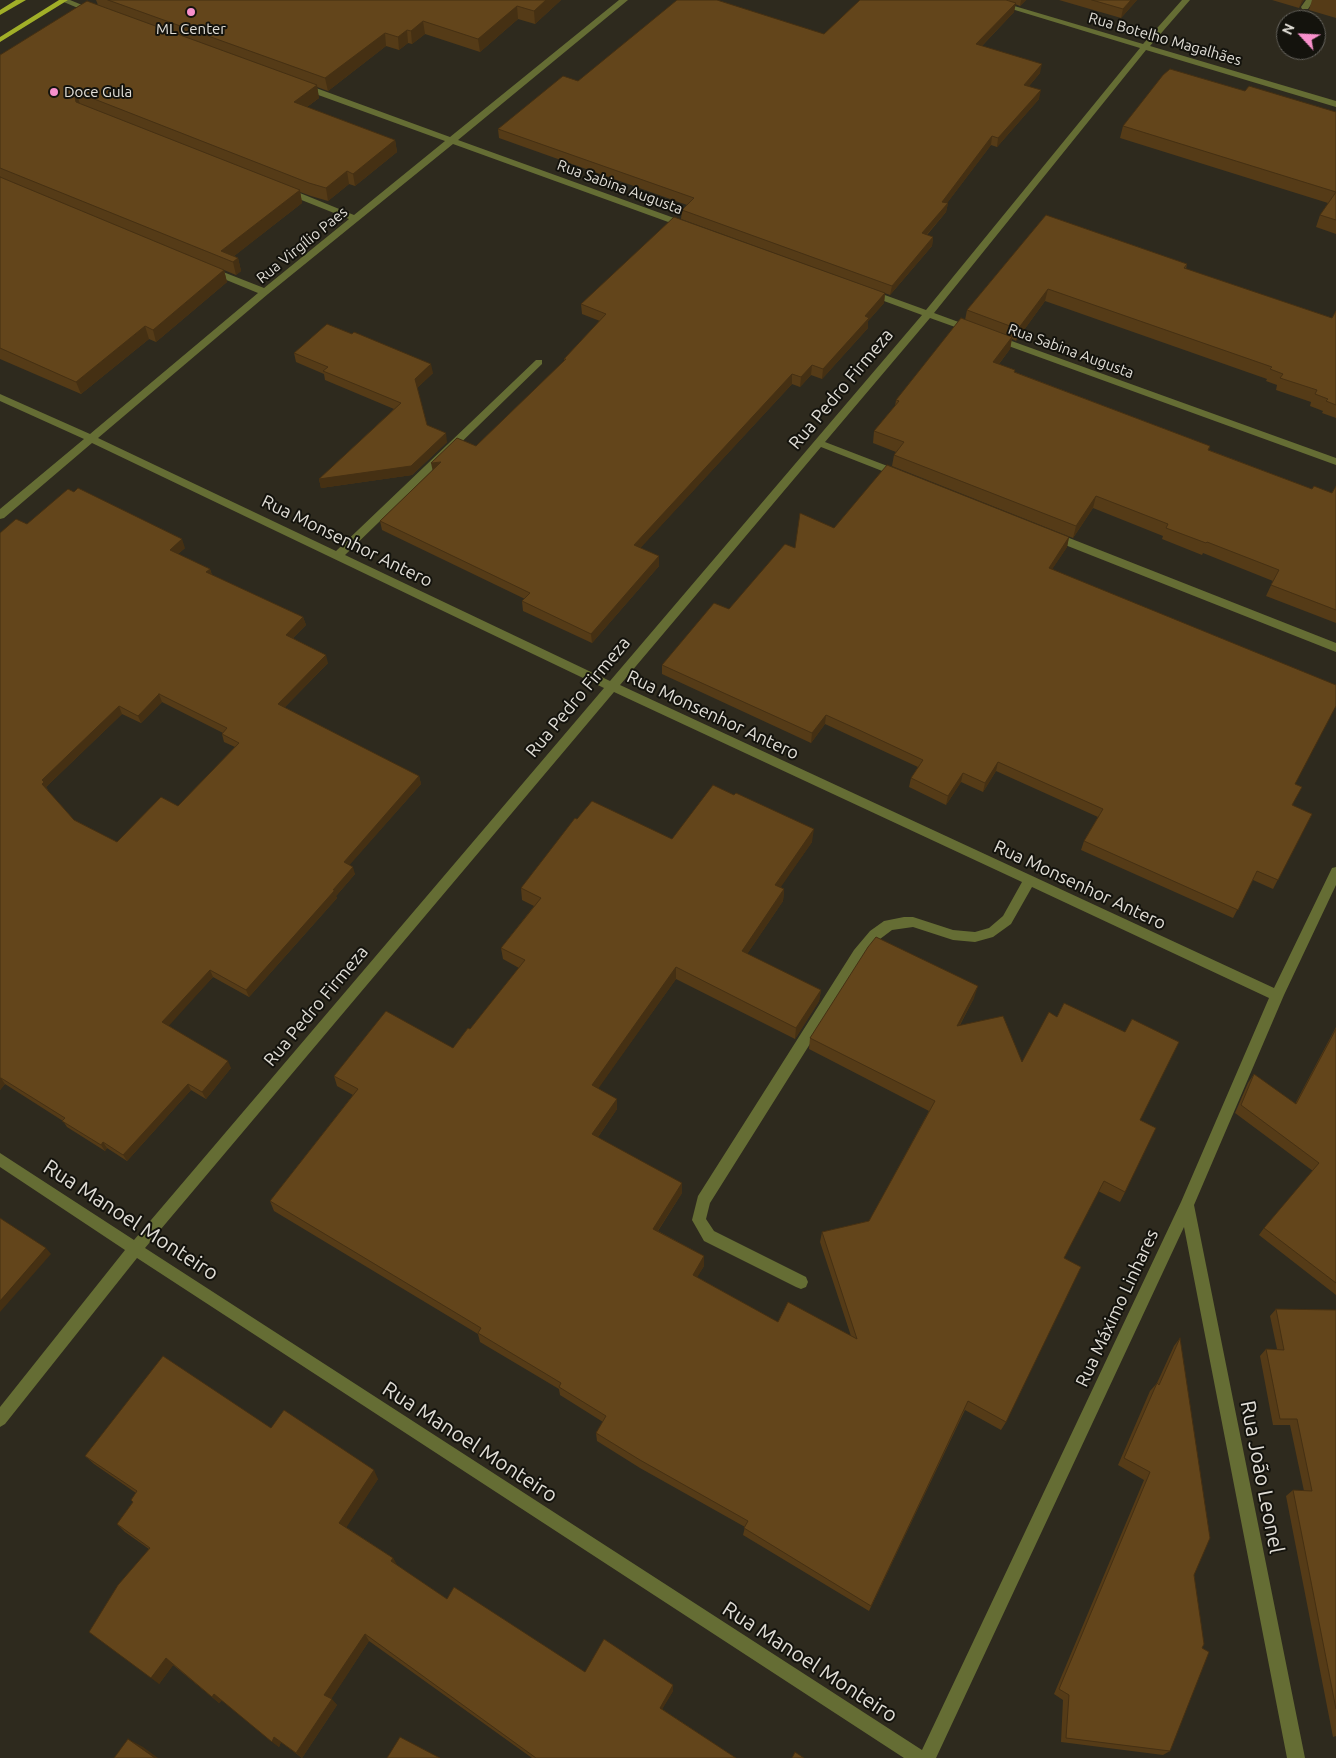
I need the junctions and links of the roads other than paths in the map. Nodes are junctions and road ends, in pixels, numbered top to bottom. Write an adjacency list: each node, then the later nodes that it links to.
1 (22, 0): 6 (main road)
2 (63, 0): 7 (street); 8 (main road)
3 (624, 0): 12 (street, Rua Virgílio Paes)
4 (986, 0): 9 (street, Rua Botelho Magalhães)
5 (1186, 0): 9 (street, Rua Pedro Firmeza)
6 (0, 14)
7 (100, 14)
8 (0, 40)
9 (1144, 48): 11 (street, Rua Botelho Magalhães); 19 (street, Rua Pedro Firmeza)
10 (295, 84): 12 (street, Rua Sabina Augusta)
11 (1336, 104)
12 (452, 140): 14 (street, Rua Virgílio Paes); 15 (street, Rua Sabina Augusta)
13 (274, 186): 14 (street)
14 (357, 219): 18 (street, Rua Virgílio Paes)
15 (695, 229)
16 (201, 266): 18 (street)
17 (863, 290): 19 (street, Rua Sabina Augusta)
18 (266, 292): 22 (street, Rua Virgílio Paes)
19 (928, 314): 23 (street, Rua Pedro Firmeza); 24 (street, Rua Sabina Augusta)
20 (539, 362): 28 (street)
21 (0, 397): 22 (street, Rua Monsenhor Antero)
22 (92, 439): 26 (street, Rua Virgílio Paes); 28 (street, Rua Monsenhor Antero)
23 (819, 443): 25 (street); 30 (street, Rua Pedro Firmeza)
24 (1336, 462)
25 (907, 477)
26 (0, 515)
27 (1044, 532): 29 (street)
28 (337, 556): 30 (street, Rua Monsenhor Antero)
29 (1336, 648)
30 (611, 686): 32 (street, Rua Monsenhor Antero); 36 (street, Rua Pedro Firmeza)
31 (1336, 872): 33 (street, Rua Máximo Linhares)
32 (1029, 882): 33 (street, Rua Monsenhor Antero); 37 (street)
33 (1277, 995): 35 (street, Rua Máximo Linhares)
34 (0, 1159): 36 (street, Rua Manoel Monteiro)
35 (1187, 1205): 40 (street, Rua Máximo Linhares); 41 (street, Rua João Leonel)
36 (135, 1249): 38 (street, Rua Pedro Firmeza); 39 (street, Rua Manoel Monteiro)
37 (801, 1282)
38 (0, 1419)
39 (919, 1758)
40 (927, 1758)
41 (1296, 1758)

